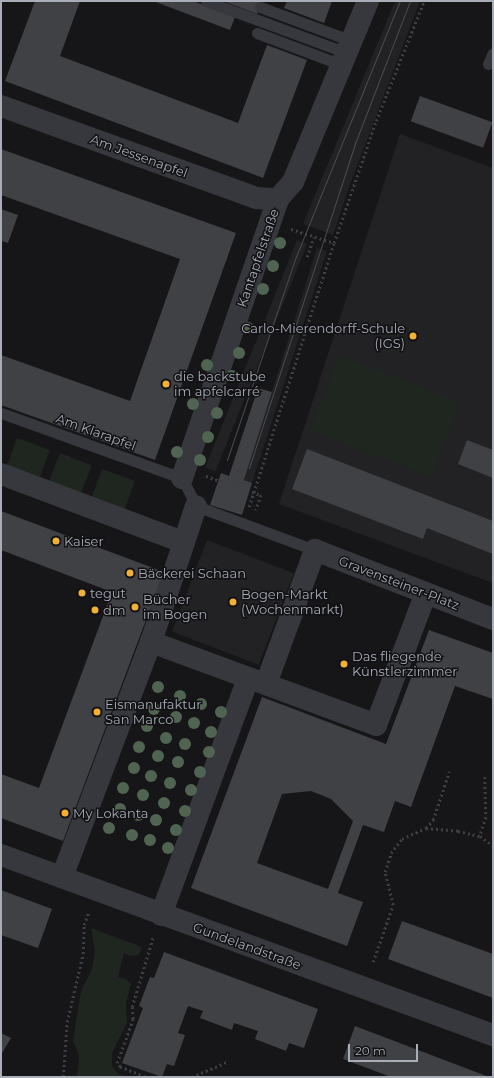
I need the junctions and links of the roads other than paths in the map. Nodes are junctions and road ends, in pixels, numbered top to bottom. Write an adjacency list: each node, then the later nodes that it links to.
1 (206, 1): 5 (lane)
2 (368, 1): 5 (street, Kantapfelstraße)
3 (260, 6): 5 (lane)
4 (256, 33): 5 (lane)
5 (347, 53): 9 (street, Kantapfelstraße)
6 (493, 53): 7 (lane)
7 (488, 64)
8 (1, 106): 9 (street, Am Jessenapfel)
9 (278, 199): 12 (street, Kantapfelstraße)
10 (1, 413): 12 (lane, Am Klarapfel)
11 (1, 474): 14 (street)
12 (182, 478): 13 (lane)
13 (196, 506): 14 (street); 15 (lane)
14 (183, 542): 18 (street)
15 (315, 550): 16 (street, Gravensteiner-Platz); 19 (street)
16 (426, 593): 17 (street, Gravensteiner-Platz); 19 (street)
17 (488, 617)
18 (151, 642): 19 (street); 21 (street)
19 (257, 681): 22 (street)
20 (1, 855): 21 (street, Gundelandstraße)
21 (62, 877): 22 (street, Gundelandstraße)
22 (161, 914): 23 (street, Gundelandstraße)
23 (493, 1035)

